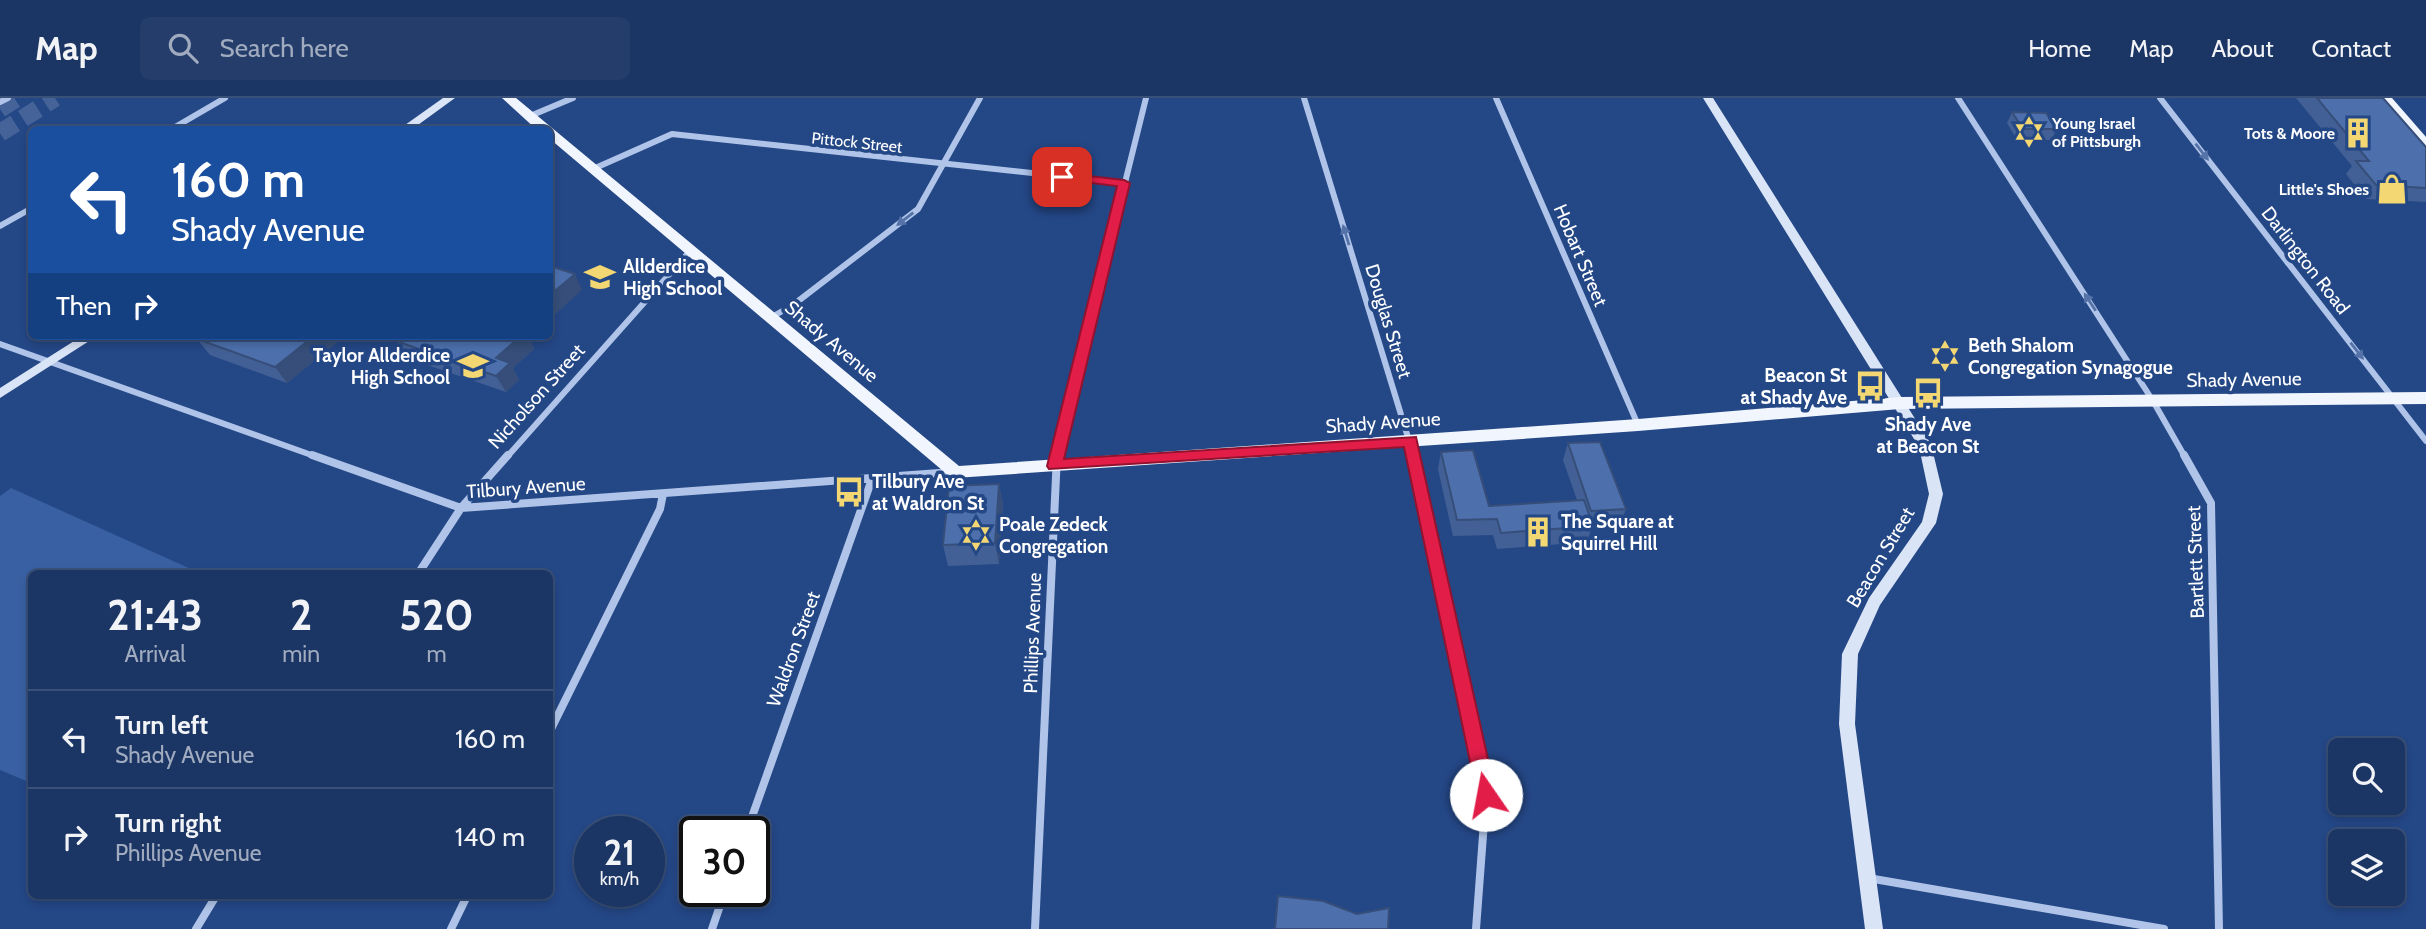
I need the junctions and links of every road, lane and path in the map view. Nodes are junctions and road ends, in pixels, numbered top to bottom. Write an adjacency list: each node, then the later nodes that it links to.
1 (8, 98): 14 (street)
2 (225, 98): 16 (street)
3 (450, 98): 17 (main road)
4 (508, 98): 15 (main road, Shady Avenue)
5 (573, 98): 15 (street)
6 (980, 98): 21 (street)
7 (1146, 98): 23 (street, Phillips Avenue)
8 (1304, 98): 37 (street, Douglas Street, one-way to 8)
9 (1496, 98): 36 (street, Hobart Street)
10 (1708, 98): 35 (main road, Beacon Street)
11 (1958, 98): 34 (street, Bartlett Street, one-way to 11)
12 (2160, 98): 33 (street, Darlington Road, one-way to 33)
13 (2385, 98): 20 (main road)
14 (0, 102)
15 (530, 116): 18 (main road, Shady Avenue)
16 (177, 126)
17 (409, 126)
18 (542, 126)
19 (553, 135): 22 (main road, Shady Avenue)
20 (2426, 145)
21 (943, 163): 22 (street, Pittock Street); 23 (street, Pittock Street); 27 (street, one-way to 27)
22 (593, 169): 26 (main road, Shady Avenue)
23 (1124, 183): 39 (street, Phillips Avenue)
24 (28, 210): 25 (street)
25 (0, 226)
26 (690, 251): 27 (main road, Shady Avenue); 43 (street, Nicholson Street)
27 (770, 317): 40 (main road, Shady Avenue)
28 (85, 340): 30 (main road)
29 (0, 344): 30 (street, Tilbury Avenue)
30 (51, 362): 31 (main road); 43 (street, Tilbury Avenue)
31 (0, 394)
32 (2426, 398): 33 (main road, Shady Avenue)
33 (2395, 399): 34 (main road, Shady Avenue); 38 (street, Darlington Road)
34 (2153, 401): 35 (main road, Shady Avenue); 58 (street, Bartlett Street)
35 (1900, 402): 36 (main road, Shady Avenue); 47 (main road, Beacon Street)
36 (1638, 425): 37 (main road, Shady Avenue)
37 (1410, 441): 39 (main road, Shady Avenue); 55 (street, Douglas Street)
38 (2426, 441)
39 (1055, 466): 40 (main road, Shady Avenue); 54 (street, Phillips Avenue)
40 (955, 472): 41 (street, Tilbury Avenue)
41 (872, 479): 42 (street, Tilbury Avenue); 46 (street, Waldron Street)
42 (663, 494): 43 (street, Tilbury Avenue); 45 (street)
43 (461, 508): 44 (street, Nicholson Street)
44 (421, 570)
45 (553, 725)
46 (752, 816)
47 (1868, 878): 56 (main road, Beacon Street); 57 (street)
48 (214, 899): 51 (street)
49 (466, 899): 52 (street)
50 (720, 907): 53 (street)
51 (196, 929)
52 (451, 929)
53 (712, 929)
54 (1035, 929)
55 (1476, 929)
56 (1874, 929)
57 (2164, 929)
58 (2219, 929)

